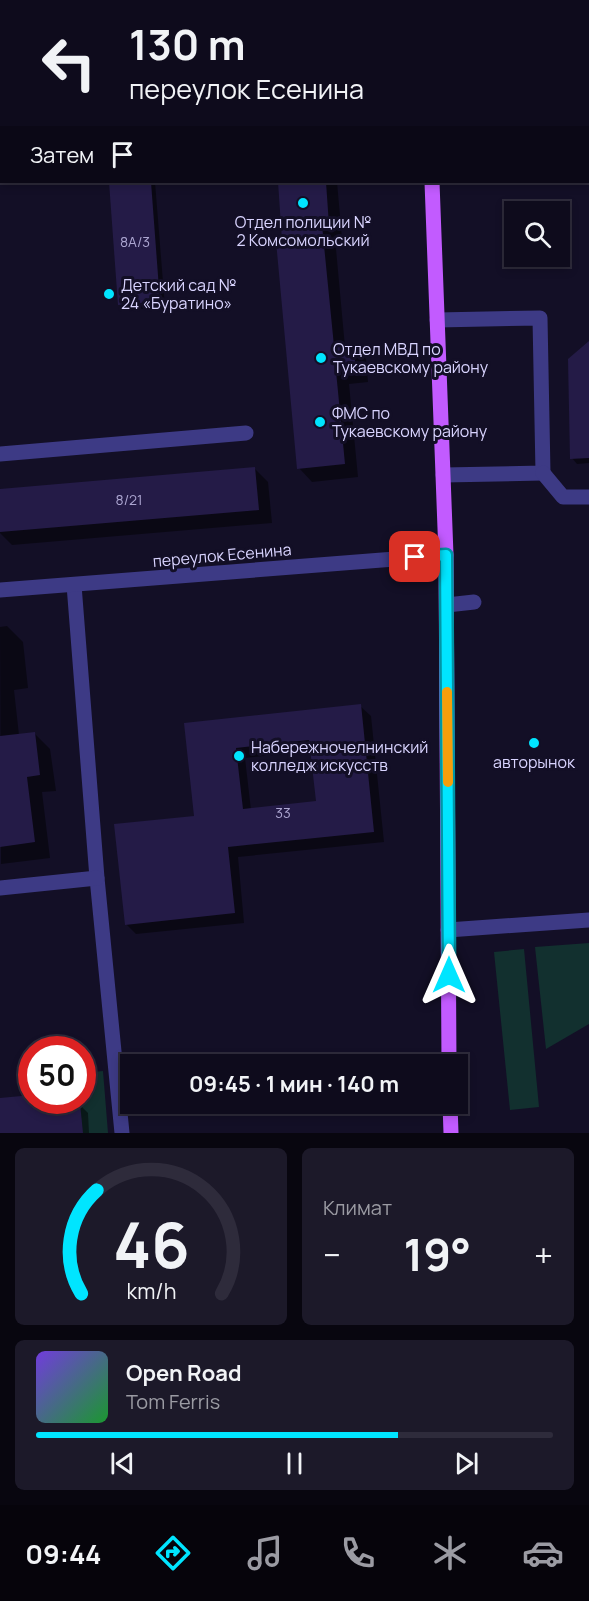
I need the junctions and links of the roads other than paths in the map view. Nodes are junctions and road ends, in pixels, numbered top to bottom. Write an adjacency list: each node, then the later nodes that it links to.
1 (432, 183): 2 (main road)
2 (437, 320): 5 (street); 6 (main road)
3 (246, 433): 4 (street)
4 (0, 454)
5 (543, 472): 6 (street); 7 (street)
6 (443, 475): 8 (main road)
7 (589, 497)
8 (446, 555): 9 (street, переулок Есенина); 12 (main road)
9 (74, 585): 10 (street, переулок Есенина); 13 (street)
10 (0, 590)
11 (474, 602): 12 (street)
12 (447, 605): 16 (main road)
13 (97, 878): 14 (street); 19 (street)
14 (0, 888)
15 (589, 920): 16 (street)
16 (448, 930): 17 (main road)
17 (449, 1054)
18 (450, 1114): 20 (main road)
19 (122, 1133)
20 (451, 1133)

